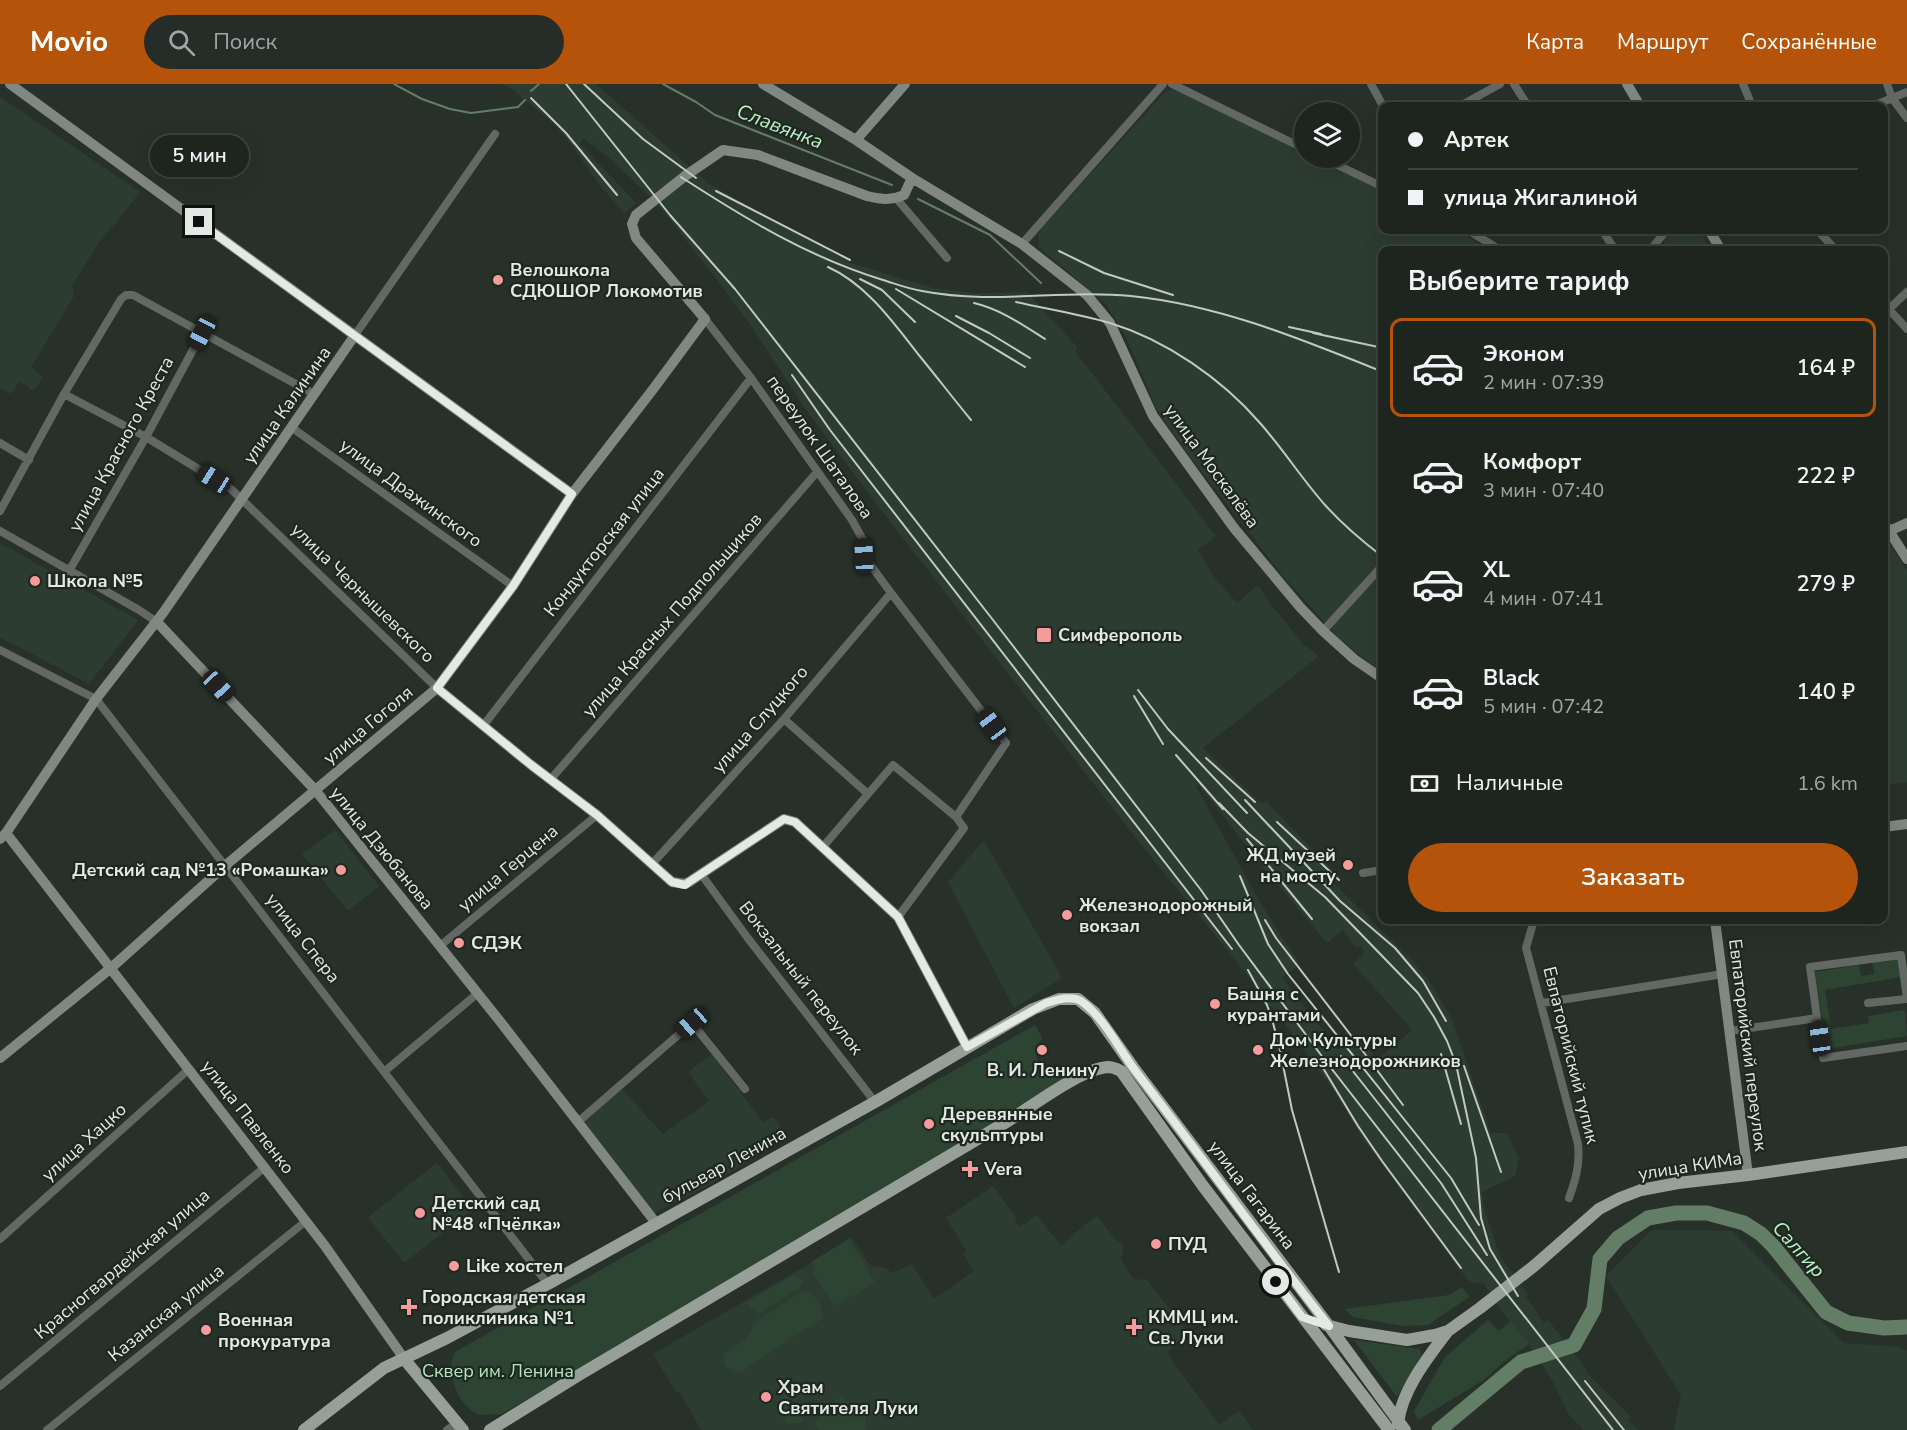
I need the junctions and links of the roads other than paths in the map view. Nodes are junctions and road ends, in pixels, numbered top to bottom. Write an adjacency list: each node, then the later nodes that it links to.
1 (10, 84): 42 (main road)
2 (763, 84): 22 (main road, улица Москалёва)
3 (905, 84): 22 (main road)
4 (1163, 84): 31 (street)
5 (1172, 84): 23 (street)
6 (1371, 84): 14 (street)
7 (1500, 84): 15 (street)
8 (1514, 84): 16 (street)
9 (1627, 84): 17 (main road)
10 (1743, 84): 18 (street)
11 (1887, 84): 13 (street)
12 (1907, 92): 13 (street)
13 (1892, 98): 19 (street); 20 (street)
14 (1381, 102)
15 (1467, 102)
16 (1525, 102)
17 (1638, 102)
18 (1750, 102)
19 (1882, 102)
20 (1907, 118)
21 (495, 134): 42 (street, улица Калинина)
22 (856, 140): 25 (main road, улица Москалёва)
23 (1294, 144)
24 (1344, 168): 26 (street)
25 (912, 178): 27 (main road); 31 (main road, улица Москалёва)
26 (1378, 185)
27 (896, 198): 35 (street); 39 (main road)
28 (1474, 234): 32 (street)
29 (1664, 234): 33 (street)
30 (1821, 234): 34 (street)
31 (1022, 244): 64 (main road, улица Москалёва)
32 (1494, 246)
33 (1653, 246)
34 (1832, 246)
35 (946, 258)
36 (1907, 292): 37 (street)
37 (1888, 305)
38 (1888, 308): 40 (street)
39 (705, 319): 43 (street, переулок Шаталова); 51 (main road, улица Гоголя)
40 (1907, 328)
41 (202, 333): 44 (street); 45 (street); 47 (street, улица Красного Креста)
42 (356, 335): 45 (main road, улица Калинина); 51 (main road)
43 (751, 378): 50 (street, переулок Шаталова); 70 (street, Кондукторская улица)
44 (64, 394): 47 (street, улица Чернышевского); 49 (street)
45 (314, 394): 46 (main road, улица Калинина)
46 (291, 427): 52 (main road, улица Калинина); 61 (street, улица Дражинского)
47 (146, 437): 52 (street, улица Чернышевского); 59 (street, улица Красного Креста)
48 (0, 443): 49 (street)
49 (29, 460): 53 (street)
50 (817, 472): 62 (street, переулок Шаталова); 71 (street, улица Красных Подпольщиков)
51 (572, 494): 61 (main road, улица Гоголя)
52 (242, 499): 63 (main road, улица Калинина); 67 (street, улица Чернышевского)
53 (0, 511)
54 (1907, 523): 55 (main road)
55 (1888, 527)
56 (1888, 529): 58 (main road)
57 (0, 531): 59 (street, улица Дзюбанова)
58 (1907, 559)
59 (69, 571): 63 (street, улица Дзюбанова)
60 (1378, 571): 64 (street)
61 (513, 586): 67 (main road, улица Гоголя)
62 (891, 593): 69 (street, улица Слуцкого); 75 (street, переулок Шаталова)
63 (157, 622): 68 (main road, улица Калинина); 72 (main road, улица Дзюбанова)
64 (1323, 631): 66 (main road, улица Москалёва)
65 (0, 650): 68 (street, улица Спера)
66 (1378, 676)
67 (437, 688): 70 (main road, улица Чернышевского); 72 (main road, улица Гоголя)
68 (96, 699): 78 (main road, улица Калинина); 81 (street, улица Спера)
69 (784, 719): 73 (street); 80 (street, улица Слуцкого)
70 (483, 726): 71 (main road, улица Чернышевского)
71 (550, 779): 74 (main road, улица Чернышевского)
72 (316, 791): 81 (main road, улица Гоголя); 88 (main road, улица Дзюбанова)
73 (868, 794): 75 (street); 79 (street)
74 (597, 815): 80 (main road, улица Чернышевского); 88 (street, улица Герцена)
75 (956, 818): 85 (street)
76 (1907, 824): 77 (main road)
77 (1888, 826)
78 (2, 834): 89 (main road, улица Павленко)
79 (822, 848): 84 (main road); 85 (main road)
80 (652, 864): 84 (main road, улица Чернышевского)
81 (226, 865): 89 (main road, улица Гоголя); 102 (street, улица Спера)
82 (1378, 871): 83 (street)
83 (1363, 873)
84 (700, 874): 104 (street, Вокзальный переулок)
85 (898, 917): 99 (main road)
86 (1533, 924): 94 (street, Евпаторийский тупик)
87 (1716, 924): 90 (main road, Евпаторийский переулок)
88 (440, 946): 91 (main road, улица Дзюбанова)
89 (111, 968): 100 (main road, улица Гоголя); 101 (main road, улица Павленко)
90 (1723, 974): 94 (street); 97 (main road, Евпаторийский переулок)
91 (478, 993): 102 (street); 105 (main road, улица Дзюбанова)
92 (1907, 998): 95 (street); 96 (street)
93 (1059, 999): 99 (main road, бульвар Ленина); 115 (main road, улица Гагарина)
94 (1542, 1003): 109 (street, Евпаторийский тупик)
95 (1868, 1003)
96 (1817, 1018): 97 (street); 98 (street)
97 (1730, 1030): 108 (main road, Евпаторийский переулок)
98 (1907, 1046)
99 (967, 1047): 104 (main road, бульвар Ленина)
100 (0, 1058)
101 (189, 1069): 107 (main road, улица Павленко); 112 (street, улица Хацко)
102 (385, 1071): 113 (street, улица Спера)
103 (745, 1089): 105 (street)
104 (875, 1102): 111 (main road, бульвар Ленина)
105 (579, 1121): 111 (main road, улица Дзюбанова)
106 (1907, 1152): 108 (main road, улица КИМа)
107 (265, 1167): 110 (main road, улица Павленко); 118 (street, Красногвардейская улица)
108 (1748, 1175): 116 (main road, улица КИМа)
109 (1569, 1198)
110 (306, 1221): 117 (main road, улица Павленко); 121 (street, Казанская улица)
111 (656, 1223): 113 (main road, бульвар Ленина)
112 (0, 1239)
113 (548, 1284): 117 (main road, бульвар Ленина)
114 (1302, 1317): 115 (main road); 120 (main road, улица Гагарина); 123 (main road, улица Гагарина)
115 (1329, 1326): 116 (main road); 120 (main road, улица Гагарина)
116 (1448, 1331): 120 (main road)
117 (405, 1360): 119 (main road, улица Павленко); 122 (main road, бульвар Ленина)
118 (0, 1386)
119 (456, 1428)
120 (1398, 1428)
121 (47, 1430)
122 (304, 1430)
123 (490, 1430)

